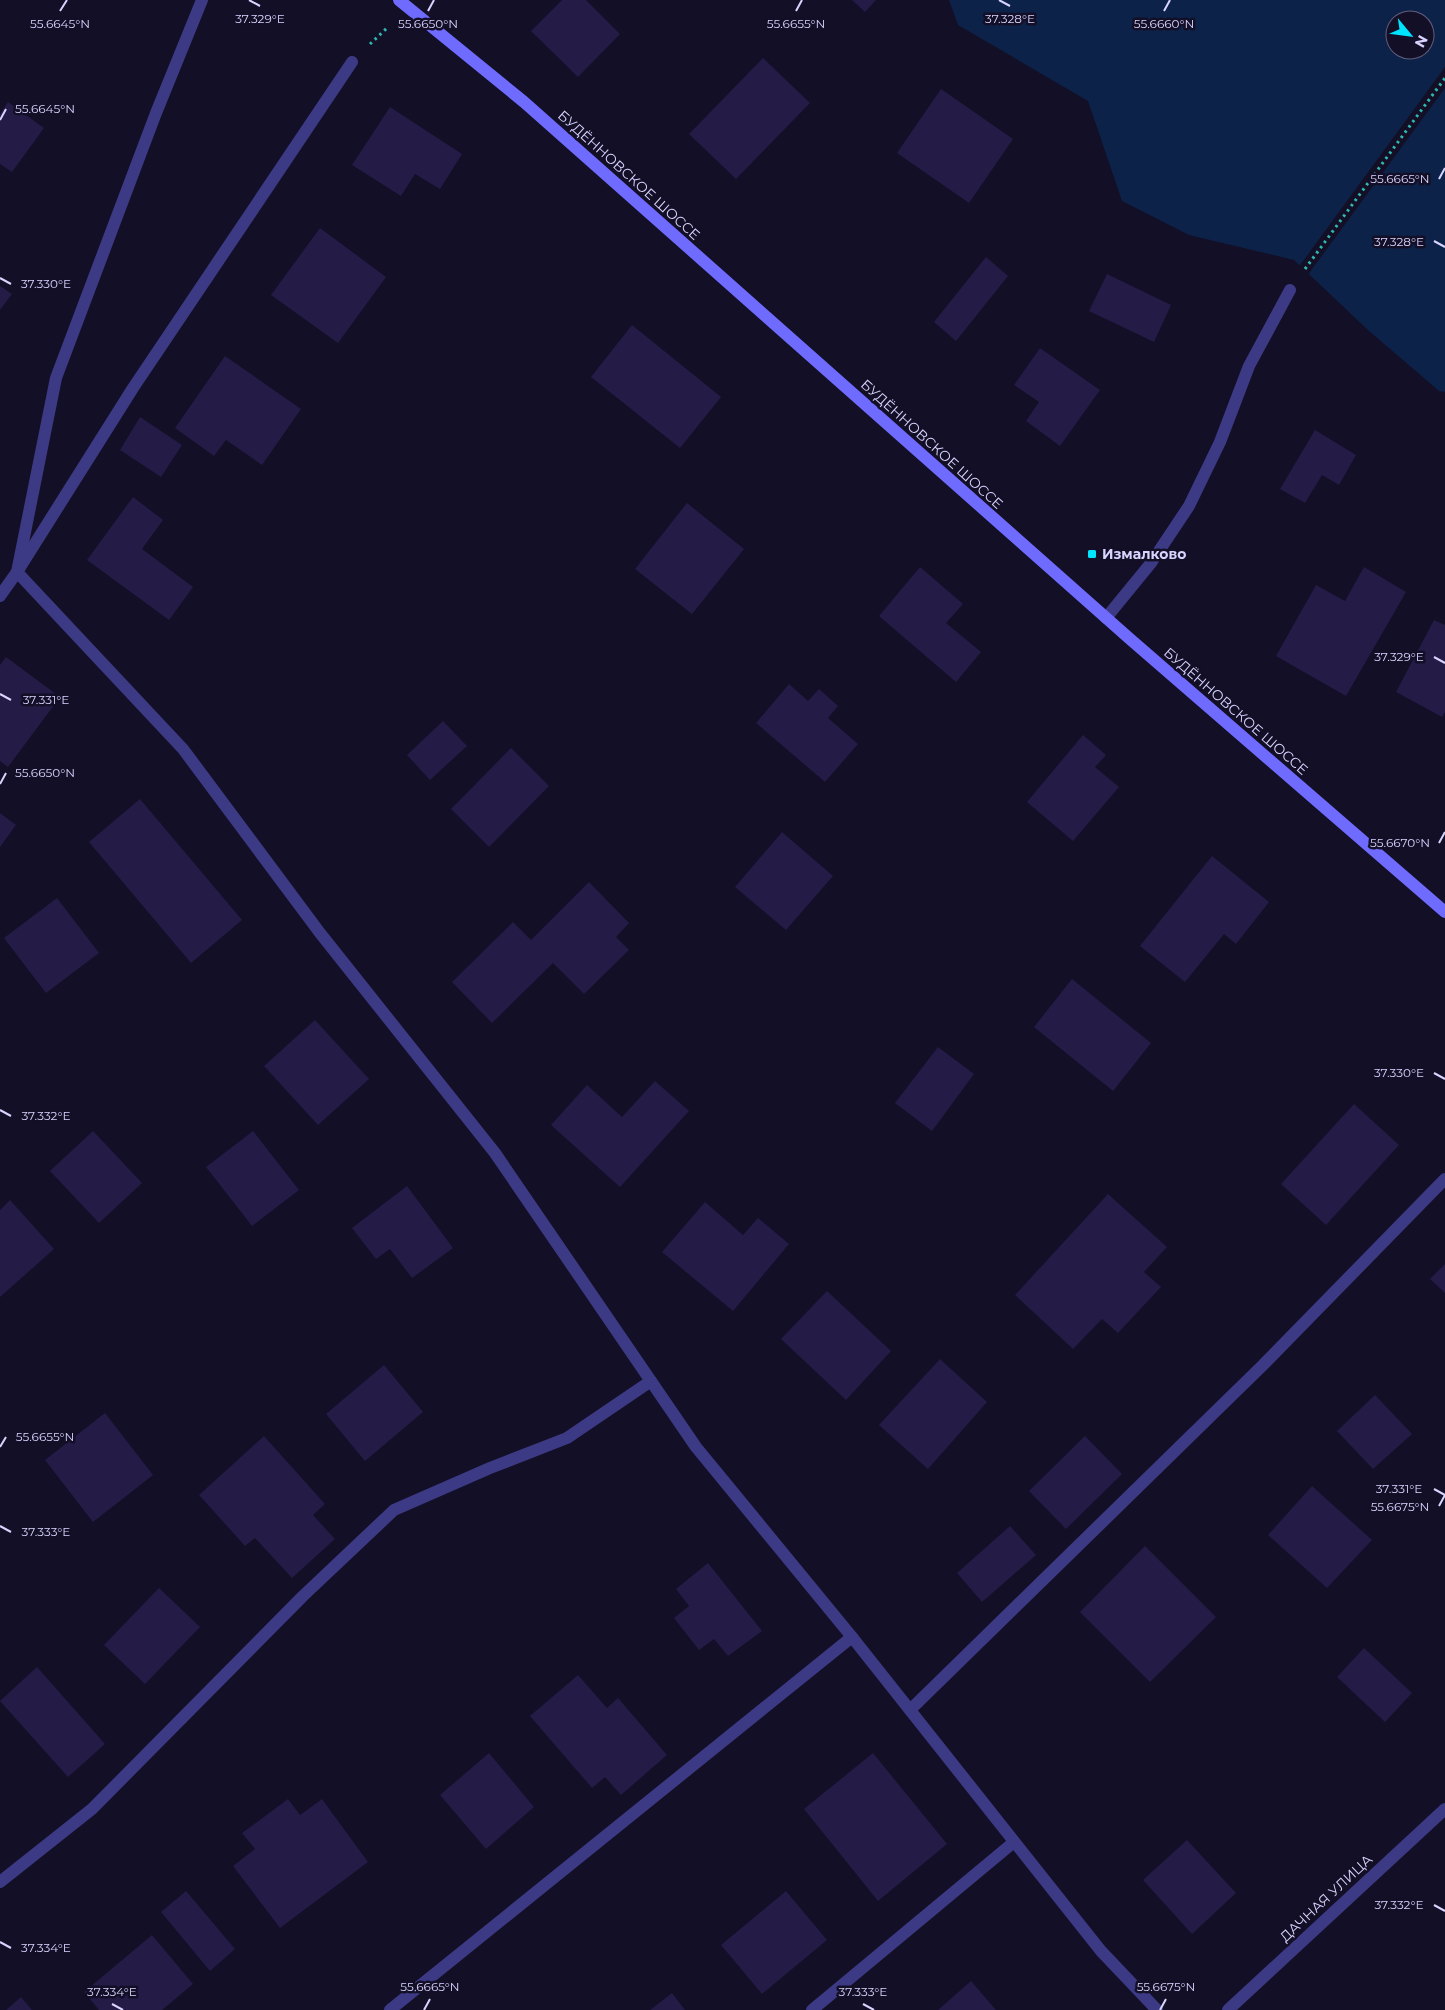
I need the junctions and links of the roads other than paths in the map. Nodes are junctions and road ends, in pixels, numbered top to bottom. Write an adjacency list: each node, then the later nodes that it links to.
1 (202, 0): 5 (street)
2 (399, 0): 7 (main road, БУДЁННОВСКОЕ ШОССЕ)
3 (352, 62): 5 (street)
4 (1290, 290): 7 (street)
5 (17, 572): 6 (street); 10 (street)
6 (0, 596)
7 (1106, 618): 8 (main road, БУДЁННОВСКОЕ ШОССЕ)
8 (1445, 912)
9 (1445, 1179): 12 (street)
10 (651, 1381): 11 (street); 15 (street)
11 (852, 1637): 12 (street); 16 (street)
12 (910, 1710): 14 (street)
13 (1445, 1809): 19 (street, ДАЧНАЯ УЛИЦА)
14 (1014, 1842): 17 (street); 18 (street)
15 (0, 1882)
16 (390, 2010)
17 (812, 2010)
18 (1157, 2010)
19 (1228, 2010)

